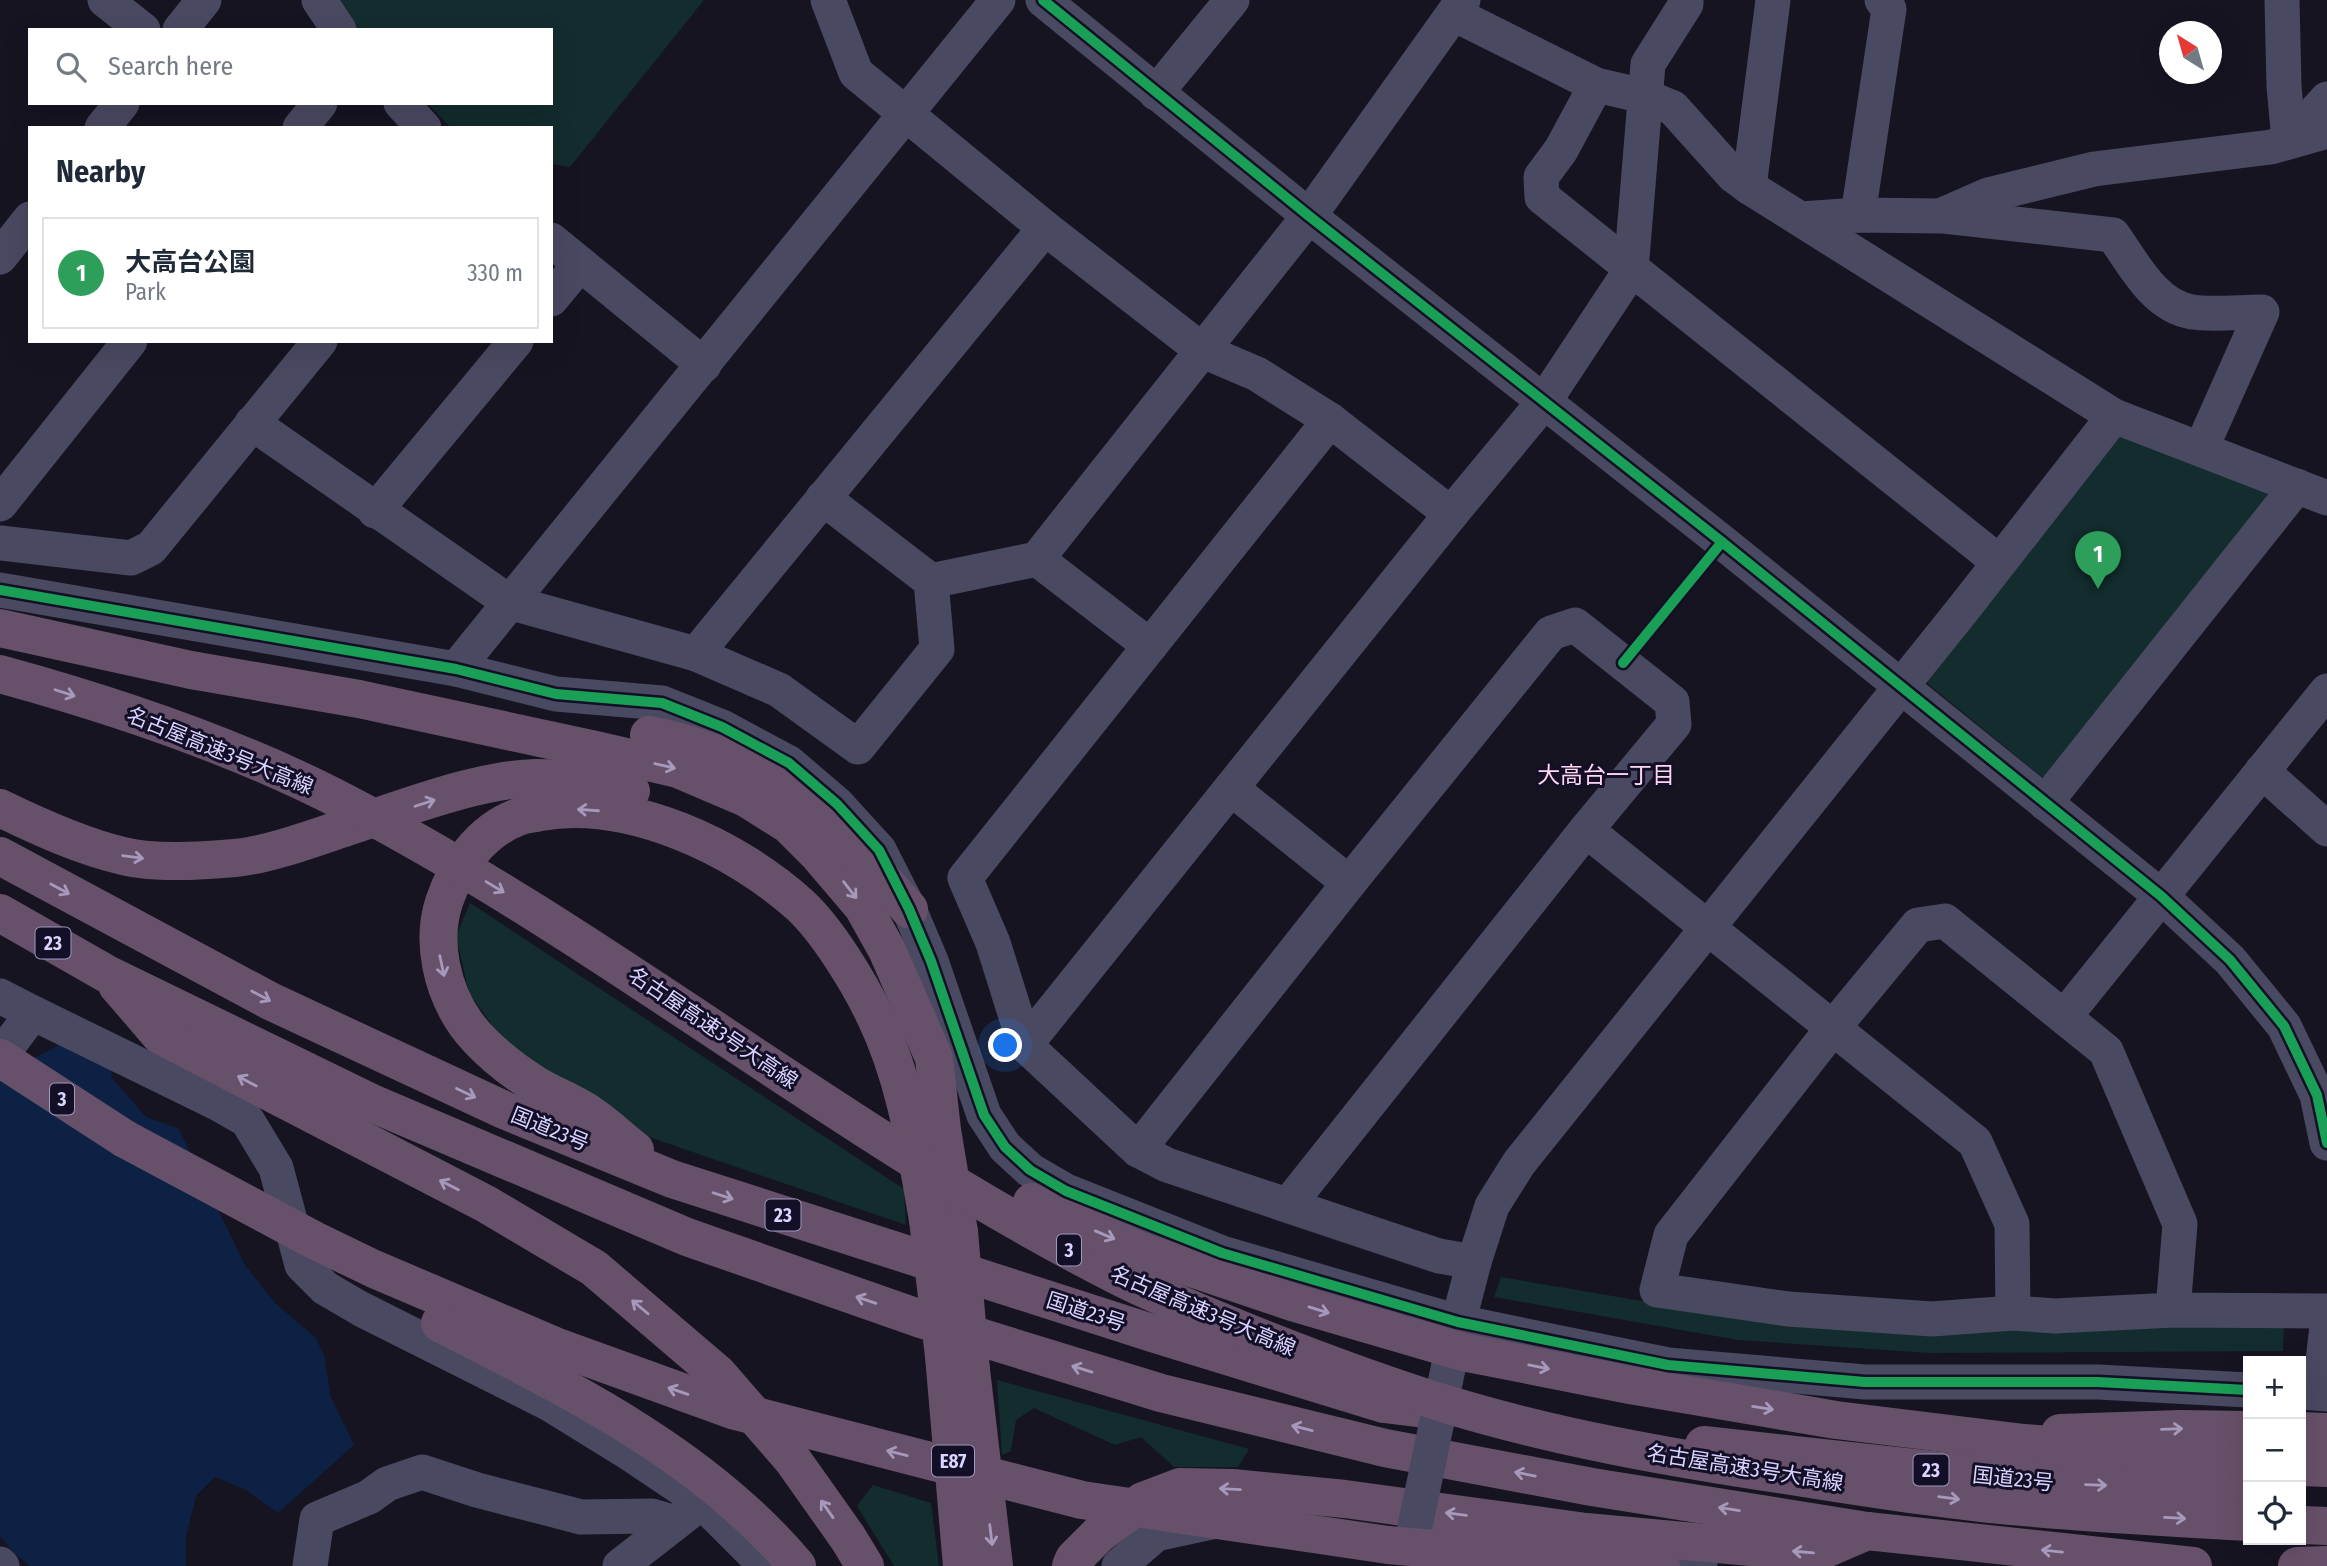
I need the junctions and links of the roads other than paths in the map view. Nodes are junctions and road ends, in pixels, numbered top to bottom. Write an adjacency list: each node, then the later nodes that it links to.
1 (106, 0): 13 (street)
2 (204, 0): 14 (street)
3 (319, 0): 15 (street)
4 (828, 0): 23 (street)
5 (998, 0): 23 (street)
6 (1043, 0): 17 (street)
7 (1232, 0): 17 (street)
8 (1686, 0): 18 (street)
9 (1773, 0): 29 (street)
10 (1882, 0): 30 (street)
11 (2282, 0): 28 (street)
12 (1459, 7): 16 (street); 31 (street)
13 (141, 28)
14 (182, 28)
15 (338, 28)
16 (1596, 85): 18 (street); 39 (street)
17 (1156, 93): 31 (street)
18 (1644, 96): 29 (street); 39 (street)
19 (2327, 99): 28 (street)
20 (120, 105): 24 (street)
21 (318, 105): 25 (street)
22 (403, 105): 26 (street)
23 (906, 114): 35 (street); 45 (street)
24 (105, 126)
25 (302, 126)
26 (422, 126)
27 (2327, 131): 28 (street)
28 (2289, 141): 32 (street)
29 (1749, 187): 33 (street)
30 (1858, 215): 32 (street); 33 (street)
31 (1308, 216): 44 (street); 46 (street)
32 (1940, 216): 50 (street)
33 (1801, 219): 47 (street)
34 (28, 222): 37 (street)
35 (1045, 228): 44 (street); 52 (street)
36 (553, 242): 38 (street)
37 (0, 257)
38 (580, 264): 40 (street); 45 (street)
39 (1631, 270): 46 (street); 58 (street)
40 (553, 297)
41 (128, 343): 53 (street)
42 (318, 343): 49 (street)
43 (514, 343): 54 (street)
44 (1203, 351): 48 (street); 57 (street)
45 (704, 365): 61 (street)
46 (1543, 403): 55 (street); 67 (street)
47 (2114, 416): 50 (street); 58 (street)
48 (1330, 420): 55 (street); 63 (street)
49 (253, 423): 54 (street); 56 (street)
50 (2201, 449): 51 (street)
51 (2312, 492): 72 (street)
52 (823, 498): 59 (street); 64 (street)
53 (0, 505)
54 (375, 511): 61 (street)
55 (1451, 514): 71 (street)
56 (0, 543)
57 (1037, 559): 59 (street); 63 (street)
58 (1999, 562): 67 (street)
59 (931, 581): 64 (street)
60 (0, 590): 65 (street)
61 (509, 603): 64 (street); 65 (street)
62 (6, 629): 68 (highway)
63 (1150, 646): 87 (street)
64 (696, 654)
65 (456, 669): 79 (street)
66 (0, 674): 90 (highway, 名古屋高速3号大高線 / 3, one-way to 90, bridge)
67 (1901, 685): 72 (street); 81 (street)
68 (366, 690): 79 (highway); 91 (highway, one-way to 91)
69 (2327, 691): 70 (street)
70 (2262, 771): 74 (street); 78 (street)
71 (1232, 789): 77 (street); 87 (street)
72 (2046, 803): 78 (street)
73 (0, 808): 91 (highway, one-way to 91)
74 (2327, 828)
75 (1586, 830): 77 (street); 81 (street); 96 (street)
76 (0, 856): 95 (highway, 国道23号 / 23, one-way to 95)
77 (1349, 883): 94 (street)
78 (2161, 896): 85 (street); 93 (street)
79 (909, 909): 102 (street)
80 (0, 913): 82 (highway, 23)
81 (1707, 926): 86 (street); 98 (street)
82 (107, 974): 125 (highway, 23, one-way to 82); 132 (highway, one-way to 82)
83 (0, 996): 84 (street)
84 (33, 1013): 88 (street); 120 (street)
85 (2064, 1017): 86 (street); 99 (street)
86 (1832, 1029): 101 (street); 101 (street)
87 (1025, 1045): 94 (street)
88 (0, 1052)
89 (0, 1058): 92 (highway, 3)
90 (801, 1087): 113 (highway, one-way to 113, bridge); 121 (highway, 名古屋高速3号大高線 / 3, one-way to 121, bridge)
91 (942, 1130): 97 (highway)
92 (125, 1139): 119 (highway, 3, one-way to 92, bridge); 131 (highway, bridge)
93 (2327, 1143)
94 (1138, 1150): 96 (street)
95 (672, 1179): 97 (highway, one-way to 95); 112 (highway, 国道23号 / 23, one-way to 112)
96 (1289, 1204): 98 (street)
97 (943, 1226): 104 (highway, bridge)
98 (1474, 1262): 102 (street)
99 (2173, 1310): 100 (street); 101 (street)
100 (2327, 1311)
101 (2013, 1312)
102 (1457, 1326): 107 (street); 126 (street, bridge)
103 (2327, 1326): 106 (street)
104 (957, 1363): 133 (highway, E87); 134 (highway, E87, one-way to 134)
105 (2243, 1365): 107 (street)
106 (2315, 1379)
107 (2098, 1382): 108 (street)
108 (2243, 1390)
109 (2243, 1430): 112 (highway, one-way to 109)
110 (2306, 1431): 111 (highway)
111 (2327, 1432)
112 (1614, 1435): 116 (highway, 国道23号 / 23, one-way to 116)
113 (2243, 1462)
114 (2306, 1466): 115 (highway)
115 (2327, 1468)
116 (2243, 1489)
117 (2306, 1491): 118 (highway)
118 (2327, 1492)
119 (1082, 1500): 126 (highway, bridge); 137 (highway, 3, bridge)
120 (702, 1502): 122 (street); 130 (street)
121 (2243, 1522)
122 (675, 1523): 128 (street); 129 (street)
123 (2306, 1525): 124 (highway)
124 (2327, 1526)
125 (1867, 1531): 135 (highway, one-way to 135); 139 (highway, 23, one-way to 125)
126 (1410, 1549): 136 (street); 138 (street)
127 (2327, 1565): 140 (highway)
128 (310, 1566)
129 (620, 1566)
130 (766, 1566)
131 (797, 1566)
132 (865, 1566)
133 (962, 1566)
134 (995, 1566)
135 (1071, 1566)
136 (1119, 1566)
137 (1661, 1566)
138 (1700, 1566)
139 (2193, 1566)
140 (2297, 1566)

